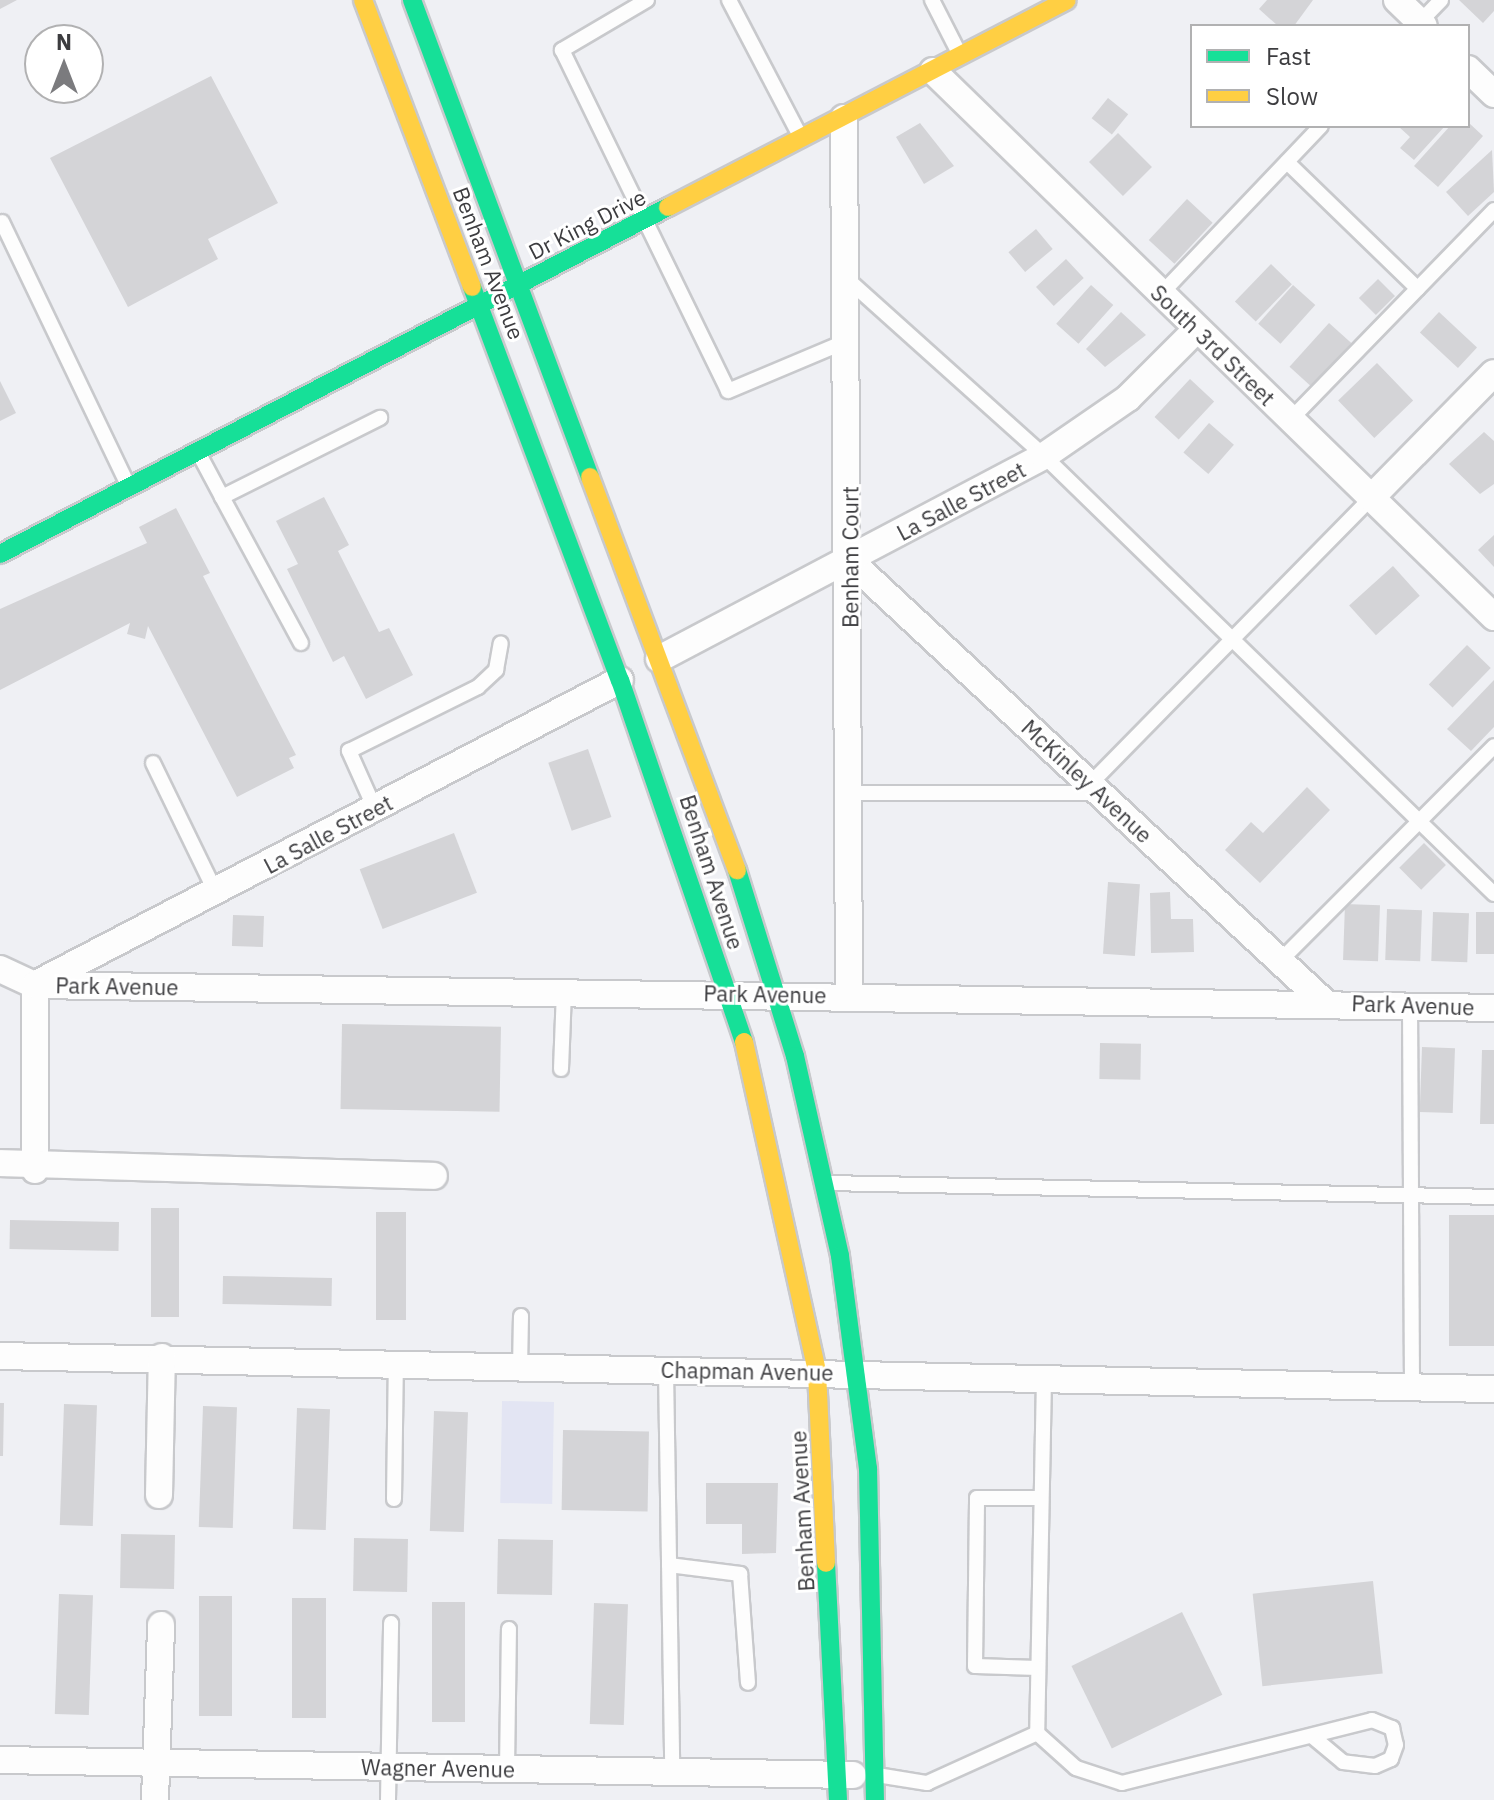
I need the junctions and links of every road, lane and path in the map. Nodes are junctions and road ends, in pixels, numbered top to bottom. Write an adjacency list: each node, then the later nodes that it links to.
1 (363, 0): 26 (main road, Benham Avenue)
2 (412, 0): 23 (main road, Benham Avenue)
3 (647, 0): 20 (lane)
4 (729, 0): 17 (lane)
5 (932, 0): 11 (lane)
6 (1067, 0): 11 (main road, Dr King Drive)
7 (1397, 0): 9 (street)
8 (1441, 0): 10 (lane)
9 (1419, 24)
10 (1421, 24)
11 (960, 56): 12 (main road, Dr King Drive)
12 (933, 71): 15 (main road, Dr King Drive); 25 (street, South 3rd Street)
13 (1470, 71): 14 (street)
14 (1494, 94)
15 (844, 118): 17 (main road, Dr King Drive); 22 (street, Benham Court)
16 (1319, 128): 18 (lane)
17 (803, 140): 20 (main road, Dr King Drive)
18 (1287, 162): 24 (lane); 25 (lane)
19 (1494, 210): 24 (lane)
20 (647, 220): 23 (main road, Dr King Drive); 28 (lane)
21 (2, 222): 34 (lane)
22 (847, 279): 28 (street, Benham Court); 33 (lane)
23 (515, 289): 26 (main road, Dr King Drive); 43 (main road, Benham Avenue)
24 (1418, 289): 31 (lane)
25 (1160, 295): 27 (street, South 3rd Street)
26 (481, 306): 32 (main road, Dr King Drive); 44 (main road, Benham Avenue)
27 (1196, 330): 31 (street, South 3rd Street); 33 (street, La Salle Street)
28 (847, 341): 38 (street, Benham Court)
29 (1494, 373): 36 (street)
30 (380, 418): 35 (lane)
31 (1290, 420): 36 (street, South 3rd Street)
32 (198, 452): 34 (main road, Dr King Drive); 35 (lane)
33 (1044, 456): 38 (street, La Salle Street); 42 (lane)
34 (129, 487): 37 (main road, Dr King Drive)
35 (222, 497): 40 (lane)
36 (1371, 498): 39 (street, South 3rd Street); 42 (lane)
37 (0, 554)
38 (850, 561): 43 (street, La Salle Street); 47 (street, McKinley Avenue); 48 (street, Benham Court)
39 (1494, 617)
40 (301, 643)
41 (501, 643): 49 (lane)
42 (1231, 644): 47 (lane); 50 (lane)
43 (659, 659): 58 (main road, Benham Avenue)
44 (620, 680): 49 (street, La Salle Street); 57 (main road, Benham Avenue)
45 (1494, 746): 50 (lane)
46 (153, 763): 51 (lane)
47 (1095, 789): 48 (lane); 53 (street, McKinley Avenue)
48 (850, 793): 59 (street, Benham Court)
49 (375, 809): 51 (street, La Salle Street)
50 (1418, 819): 52 (lane); 53 (lane)
51 (216, 893): 55 (street, La Salle Street)
52 (1494, 894)
53 (1280, 961): 60 (street, McKinley Avenue)
54 (0, 969): 55 (street)
55 (35, 985): 56 (street, Park Avenue); 65 (street)
56 (564, 991): 57 (street, Park Avenue); 63 (lane)
57 (726, 993): 58 (street, Park Avenue); 76 (main road, Benham Avenue)
58 (777, 994): 59 (street, Park Avenue); 67 (main road, Benham Avenue)
59 (849, 996): 60 (street, Park Avenue)
60 (1324, 1002): 61 (street, Park Avenue)
61 (1410, 1004): 62 (street, Park Avenue); 68 (lane)
62 (1494, 1008)
63 (561, 1069)
64 (0, 1163): 65 (street)
65 (35, 1167): 66 (street)
66 (434, 1176)
67 (825, 1183): 68 (lane); 77 (main road, Benham Avenue)
68 (1411, 1195): 69 (lane); 79 (lane)
69 (1494, 1197)
70 (521, 1316): 74 (lane)
71 (0, 1356): 72 (street, Chapman Avenue)
72 (162, 1357): 73 (street, Chapman Avenue); 81 (street)
73 (396, 1364): 74 (street, Chapman Avenue); 83 (lane)
74 (520, 1368): 75 (street, Chapman Avenue)
75 (666, 1370): 76 (street, Chapman Avenue); 84 (lane)
76 (817, 1372): 77 (street, Chapman Avenue); 97 (main road, Benham Avenue)
77 (858, 1373): 78 (street, Chapman Avenue); 98 (main road, Benham Avenue)
78 (1044, 1378): 79 (street, Chapman Avenue); 82 (lane)
79 (1412, 1387): 80 (street, Chapman Avenue)
80 (1494, 1389)
81 (159, 1495)
82 (1041, 1498): 88 (lane); 88 (lane)
83 (394, 1499)
84 (669, 1565): 89 (lane); 96 (lane)
85 (391, 1623): 94 (lane)
86 (161, 1625): 93 (street)
87 (509, 1629): 95 (lane)
88 (1038, 1668): 90 (lane)
89 (748, 1683)
90 (1037, 1733): 91 (lane); 98 (lane)
91 (1312, 1736): 91 (lane)
92 (0, 1760): 93 (street, Wagner Avenue)
93 (156, 1763): 94 (street, Wagner Avenue); 99 (street)
94 (388, 1767): 95 (street, Wagner Avenue); 100 (lane)
95 (507, 1769): 96 (street, Wagner Avenue)
96 (672, 1771): 97 (street, Wagner Avenue)
97 (836, 1787): 98 (street, Wagner Avenue)
98 (876, 1787)
99 (155, 1800)
100 (388, 1800)

